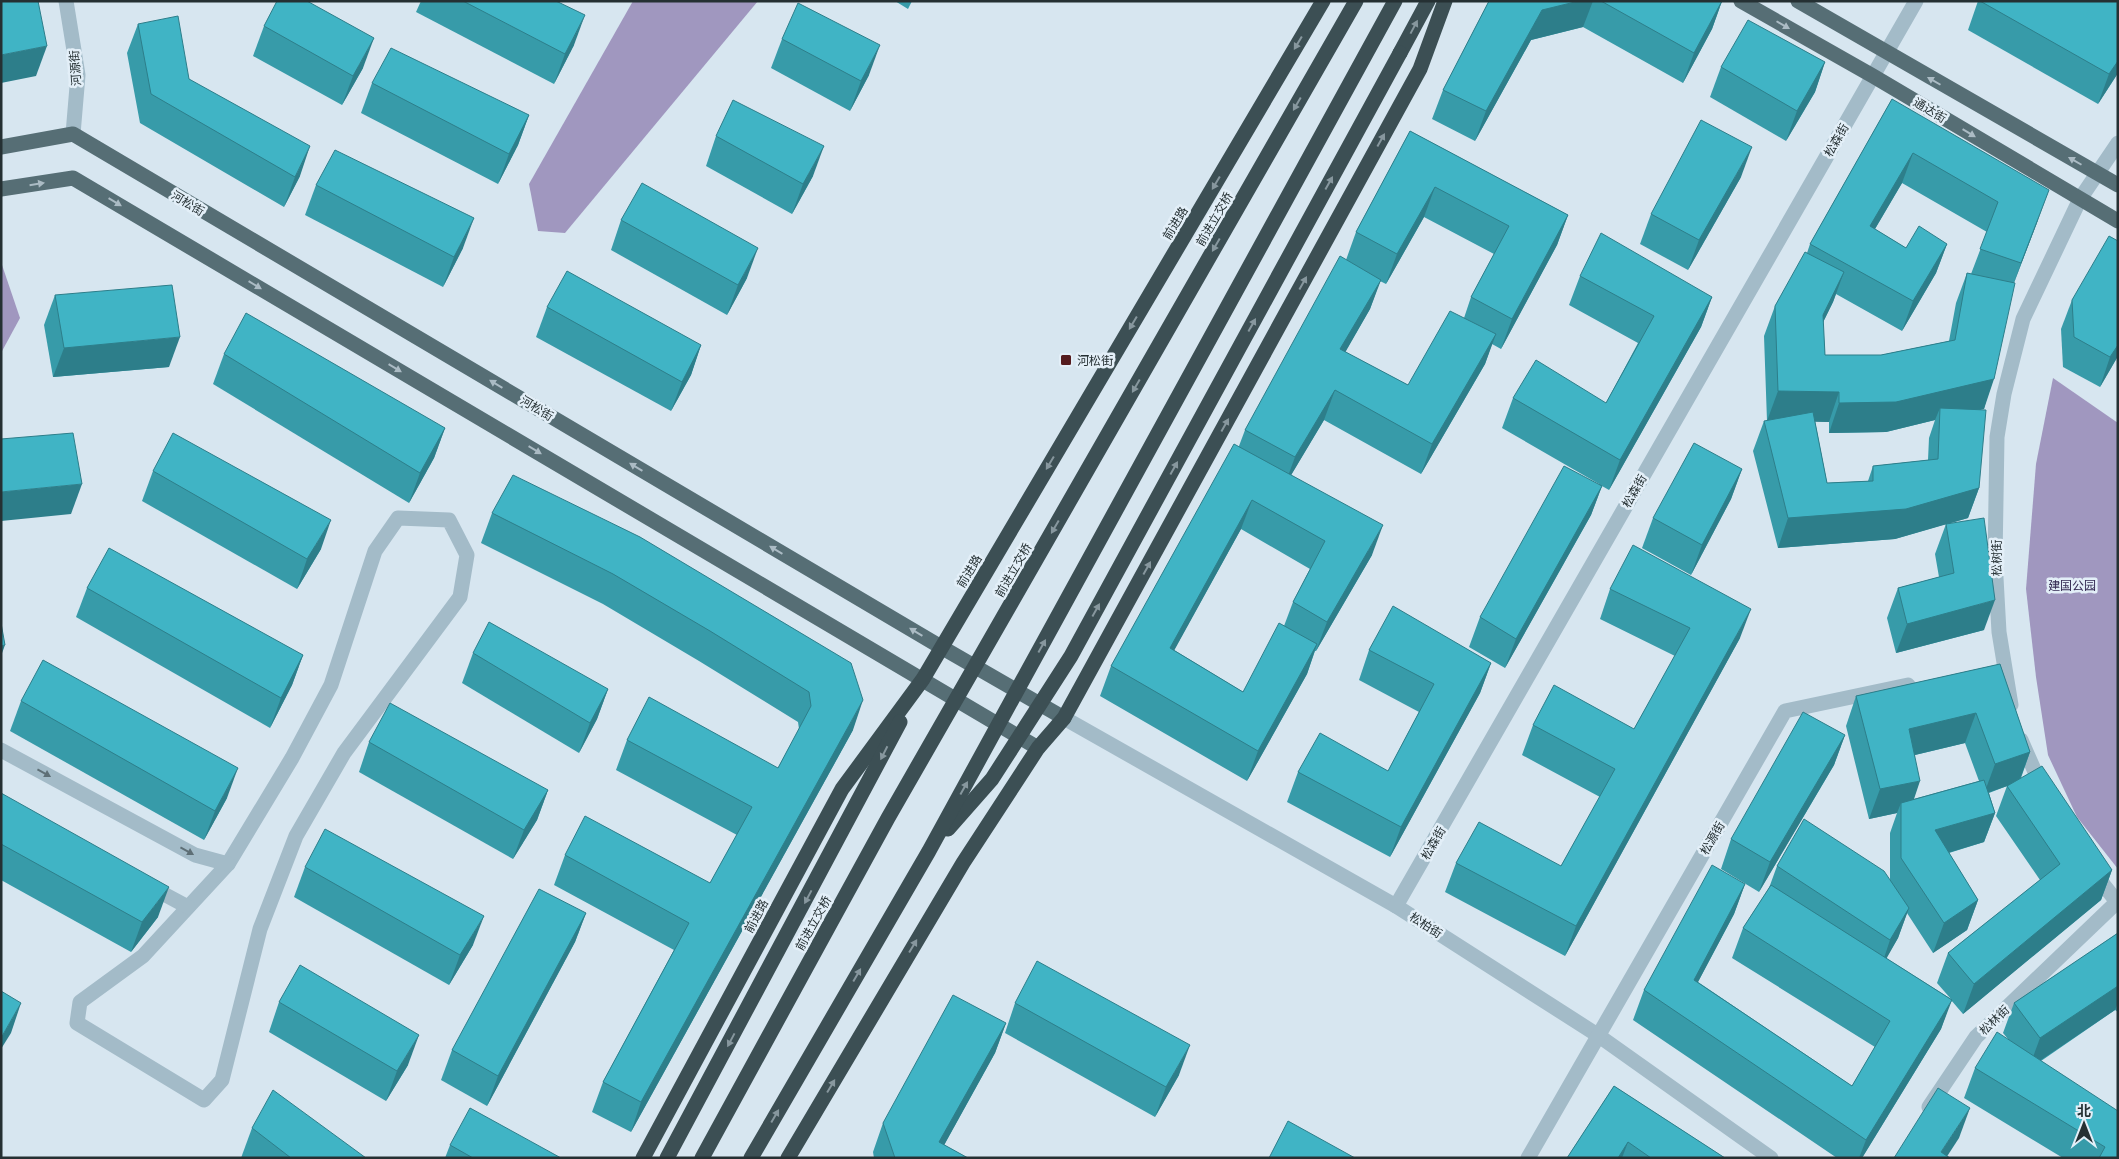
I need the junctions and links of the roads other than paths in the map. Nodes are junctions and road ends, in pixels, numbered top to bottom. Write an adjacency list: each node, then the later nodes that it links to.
1 (66, 1): 12 (street, 河源街)
2 (1323, 1): 20 (highway, 前进路, one-way to 20)
3 (1356, 1): 38 (highway, 前进立交桥, one-way to 38, bridge)
4 (1396, 1): 27 (highway, one-way to 4, bridge)
5 (1428, 1): 27 (highway, one-way to 5, bridge)
6 (1445, 1): 23 (highway, one-way to 6)
7 (1741, 1): 11 (main road, 通达街, one-way to 11)
8 (1798, 1): 10 (main road)
9 (1916, 1): 10 (street, 松森街)
10 (1886, 52): 11 (street, 松森街); 15 (main road, one-way to 10)
11 (1872, 76): 18 (main road, 通达街, one-way to 18); 32 (street, 松森街)
12 (73, 134): 14 (main road); 20 (main road, 河松街, one-way to 12)
13 (2118, 143): 15 (street, 松树街)
14 (1, 147)
15 (2097, 173): 16 (main road); 18 (street, 松树街)
16 (2118, 185)
17 (1, 189): 21 (main road, one-way to 21)
18 (2080, 199): 19 (main road, 通达街); 26 (street, 松树街)
19 (2118, 221)
20 (941, 647): 21 (highway, 前进路); 23 (main road, 河松街)
21 (923, 679): 24 (main road); 36 (highway, 前进路); 37 (highway, one-way to 37)
22 (1918, 683): 34 (street, 松源街)
23 (1064, 718): 24 (highway); 32 (street, 松柏街)
24 (1038, 748): 40 (highway, one-way to 24)
25 (1, 750): 29 (street, one-way to 29)
26 (2051, 807)
27 (929, 851): 39 (highway, one-way to 27, bridge)
28 (2083, 858): 31 (street)
29 (228, 864): 33 (street); 33 (street)
30 (137, 879): 33 (street)
31 (2118, 902): 35 (street, 松林街)
32 (1396, 906): 34 (street, 松柏街)
33 (188, 907)
34 (1599, 1036): 41 (street, 松源街); 42 (street, 松柏街)
35 (1922, 1118)
36 (643, 1158)
37 (667, 1158)
38 (702, 1158)
39 (751, 1158)
40 (788, 1158)
41 (1528, 1158)
42 (1771, 1158)

